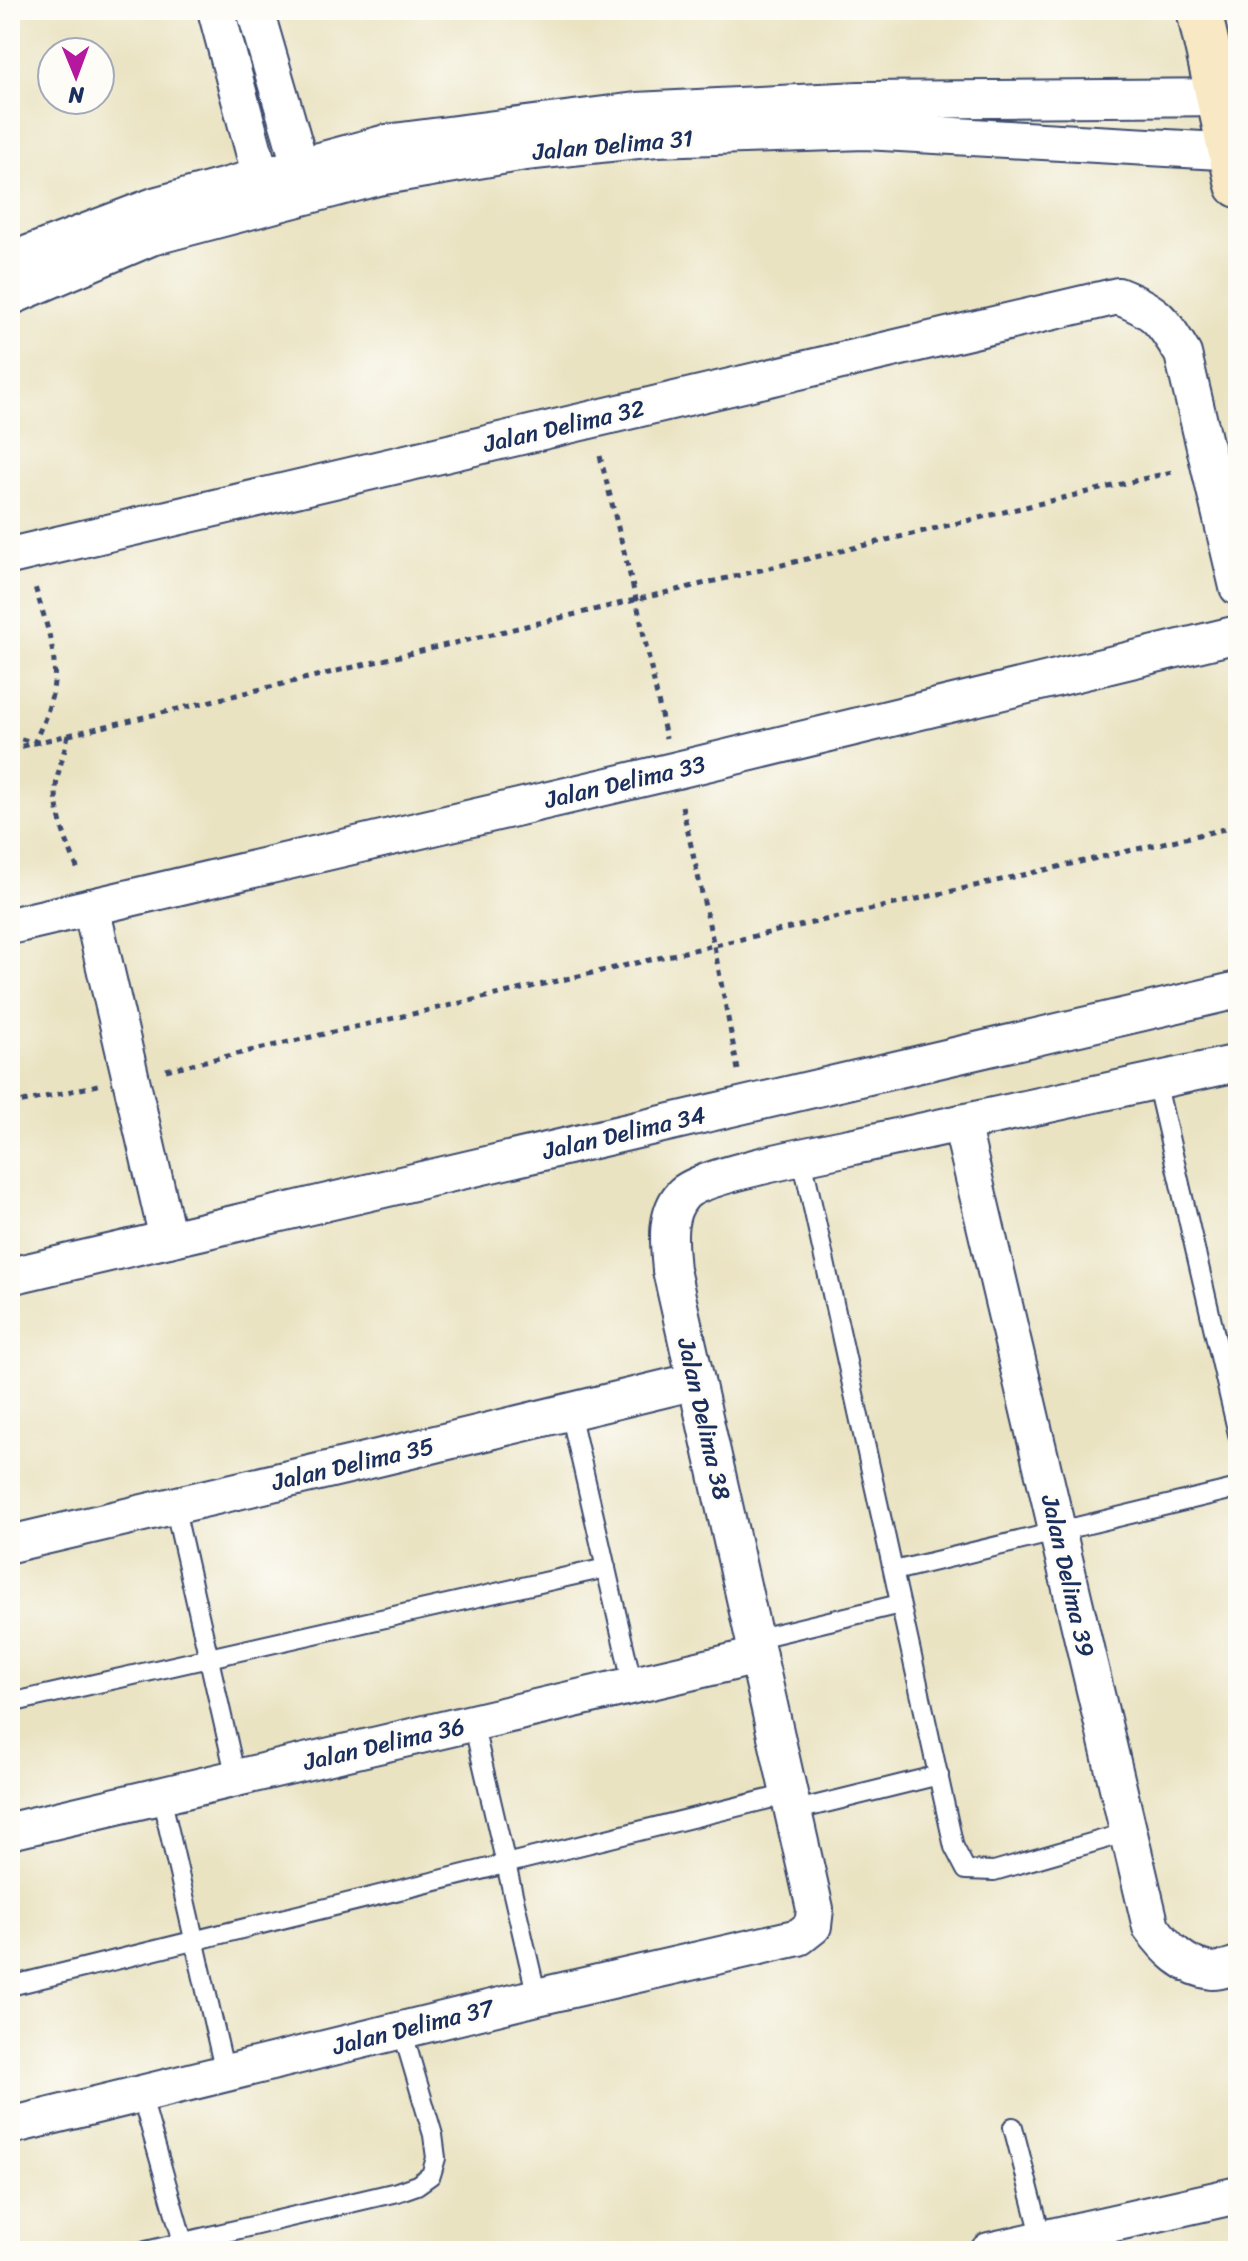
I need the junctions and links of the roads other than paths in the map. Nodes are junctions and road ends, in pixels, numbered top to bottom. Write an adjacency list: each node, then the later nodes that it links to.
1 (216, 10): 7 (street)
2 (255, 10): 6 (street)
3 (1199, 10): 4 (street)
4 (1228, 97): 5 (street); 6 (street, Jalan Delima 31)
5 (1235, 163): 6 (street, Jalan Delima 31)
6 (305, 180): 7 (street, Jalan Delima 31)
7 (264, 191): 8 (street, Jalan Delima 31); 9 (street, Jalan Delima 31)
8 (10, 261)
9 (10, 297)
10 (18, 554): 11 (street, Jalan Delima 32)
11 (1238, 587)
12 (1238, 634): 13 (street, Jalan Delima 33)
13 (91, 907): 14 (street, Jalan Delima 33); 20 (street)
14 (10, 926)
15 (1238, 990): 20 (street, Jalan Delima 34)
16 (1238, 1063): 17 (street, Jalan Delima 38)
17 (1156, 1081): 18 (street, Jalan Delima 38); 24 (lane)
18 (961, 1123): 19 (street, Jalan Delima 38); 27 (street, Jalan Delima 39)
19 (802, 1158): 22 (street, Jalan Delima 38); 30 (lane)
20 (168, 1239): 21 (street, Jalan Delima 34)
21 (10, 1276)
22 (696, 1381): 23 (street, Jalan Delima 35); 32 (street, Jalan Delima 38)
23 (570, 1412): 26 (street, Jalan Delima 35); 29 (lane)
24 (1238, 1434)
25 (1238, 1488): 27 (lane)
26 (174, 1505): 28 (street, Jalan Delima 35); 33 (lane)
27 (1057, 1532): 30 (lane); 42 (street, Jalan Delima 39)
28 (10, 1544)
29 (606, 1568): 33 (lane); 34 (lane)
30 (894, 1571): 31 (lane)
31 (900, 1604): 32 (lane); 37 (lane)
32 (756, 1648): 34 (street, Jalan Delima 36); 40 (street, Jalan Delima 38)
33 (209, 1658): 35 (lane); 38 (lane)
34 (633, 1686): 36 (street, Jalan Delima 36)
35 (10, 1703)
36 (473, 1723): 38 (street, Jalan Delima 36); 43 (lane)
37 (939, 1775): 40 (lane); 42 (lane)
38 (236, 1778): 39 (street, Jalan Delima 36)
39 (161, 1796): 41 (street, Jalan Delima 36); 45 (lane)
40 (791, 1802): 43 (lane); 44 (street, Jalan Delima 38)
41 (10, 1831)
42 (1129, 1832): 46 (street, Jalan Delima 39)
43 (507, 1864): 45 (lane); 48 (lane)
44 (813, 1926): 48 (street, Jalan Delima 37)
45 (195, 1941): 47 (lane); 50 (lane)
46 (1238, 1965)
47 (10, 1986)
48 (537, 1997): 49 (street, Jalan Delima 37)
49 (402, 2030): 50 (street, Jalan Delima 37); 56 (lane)
50 (225, 2073): 51 (street, Jalan Delima 37)
51 (141, 2094): 52 (street, Jalan Delima 37); 56 (lane)
52 (10, 2126)
53 (1013, 2127): 55 (lane)
54 (1238, 2195): 55 (street)
55 (1042, 2239): 58 (street)
56 (183, 2242): 57 (lane)
57 (146, 2251)
58 (989, 2251)

